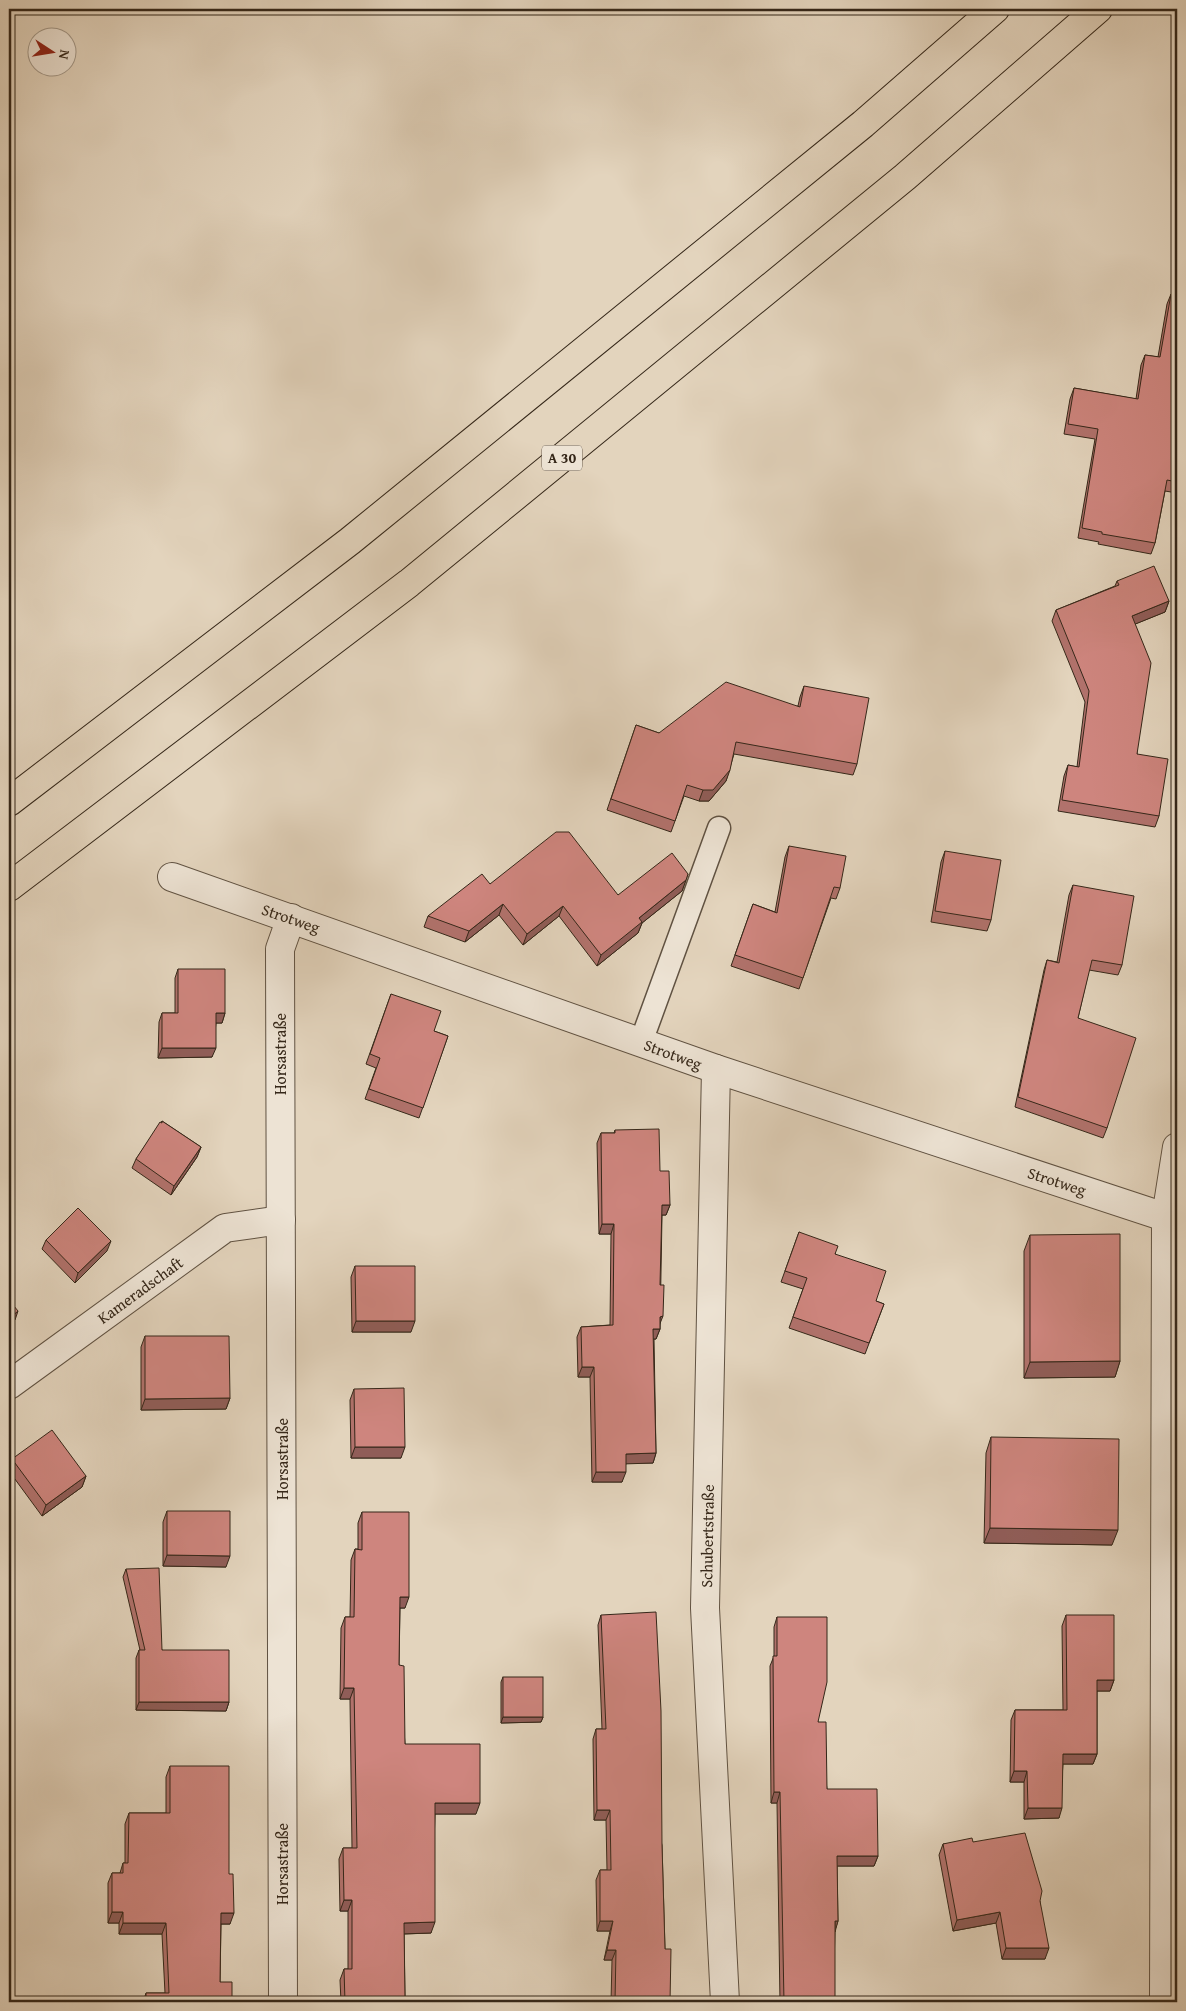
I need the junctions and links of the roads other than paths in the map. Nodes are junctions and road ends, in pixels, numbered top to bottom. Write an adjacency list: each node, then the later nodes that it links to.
1 (995, 9): 3 (highway)
2 (1098, 9): 6 (highway, A 30)
3 (9, 802)
4 (719, 828): 8 (lane)
5 (172, 877): 7 (street, Strotweg)
6 (9, 887)
7 (291, 918): 8 (street, Strotweg); 12 (street, Horsastraße)
8 (640, 1042): 9 (street, Strotweg)
9 (716, 1069): 11 (street, Strotweg); 15 (street, Schubertstraße)
10 (1177, 1147): 11 (street)
11 (1171, 1219): 16 (street)
12 (281, 1220): 13 (street, Kameradschaft); 14 (street, Horsastraße)
13 (9, 1385)
14 (283, 2002)
15 (725, 2002)
16 (1164, 2002)

